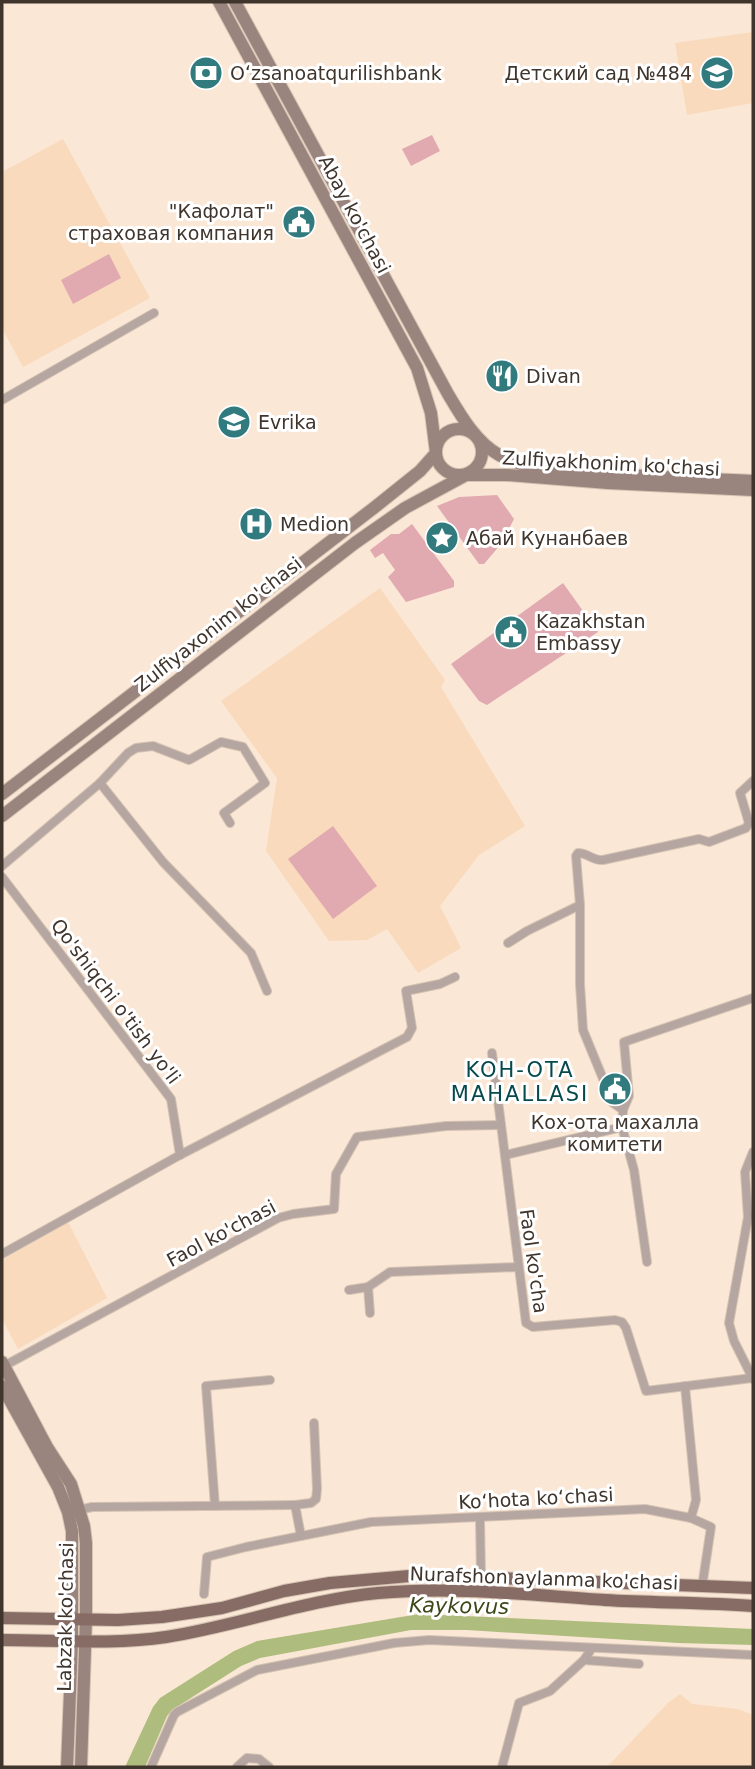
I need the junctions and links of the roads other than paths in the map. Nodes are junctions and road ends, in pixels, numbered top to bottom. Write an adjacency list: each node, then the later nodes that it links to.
1 (219, 2): 4 (main road, Abay ko'chasi)
2 (236, 2): 3 (main road, Abay ko'chasi)
3 (355, 222): 4 (main road); 7 (main road, Abay ko'chasi)
4 (343, 231): 8 (main road, Abay ko'chasi)
5 (155, 313): 6 (street)
6 (2, 400)
7 (477, 436): 8 (main road); 9 (main road); 10 (main road, Zulfiyakhonim ko'chasi)
8 (436, 453): 9 (main road); 14 (main road, Zulfiyaxonim ko'chasi)
9 (466, 475): 11 (main road, Zulfiyakhonim ko'chasi); 15 (main road, Zulfiyaxonim ko'chasi)
10 (753, 481)
11 (753, 490)
12 (753, 781): 19 (street)
13 (100, 783): 16 (street); 17 (street); 22 (street)
14 (2, 794)
15 (2, 816)
16 (230, 823)
17 (2, 866)
18 (2, 877): 29 (street, Qo'shiqchi o'tish yo'li)
19 (580, 905): 20 (street); 25 (street)
20 (508, 943)
21 (455, 977): 29 (street)
22 (267, 991)
23 (753, 998): 25 (street)
24 (492, 1052): 26 (street, Faol ko'cha)
25 (622, 1110): 27 (street)
26 (501, 1125): 30 (street, Faol ko'cha); 37 (street, Faol ko'chasi)
27 (622, 1127): 30 (street); 32 (street)
28 (753, 1152): 38 (street)
29 (180, 1155): 31 (street)
30 (506, 1155): 33 (street, Faol ko'cha)
31 (2, 1254)
32 (648, 1262)
33 (518, 1267): 34 (street); 41 (street, Faol ko'cha)
34 (368, 1287): 35 (street); 36 (street)
35 (349, 1290)
36 (370, 1313)
37 (3, 1364): 45 (main road, Labzak ko'chasi)
38 (752, 1379): 41 (street, Faol ko'cha)
39 (270, 1380): 44 (street)
40 (2, 1386): 45 (main road, Labzak ko'chasi)
41 (685, 1386): 47 (street)
42 (314, 1423): 43 (street)
43 (295, 1505): 44 (street); 48 (street)
44 (215, 1506): 45 (street)
45 (74, 1511): 56 (main road, Labzak ko'chasi)
46 (480, 1518): 47 (street, Koʻhota koʻchasi); 48 (street, Koʻhota koʻchasi); 49 (street)
47 (691, 1518): 50 (street)
48 (301, 1536): 52 (street, Koʻhota koʻchasi)
49 (481, 1576): 50 (main road, Nurafshon aylanma ko'chasi); 53 (main road, Nurafshon aylanma ko'chasi)
50 (702, 1587): 51 (main road, Nurafshon aylanma ko'chasi)
51 (753, 1588)
52 (204, 1594)
53 (240, 1603): 56 (main road, Nurafshon aylanma ko'chasi); 57 (main road)
54 (753, 1605): 57 (main road, Nurafshon aylanma ko'chasi)
55 (2, 1618): 56 (main road, Nurafshon aylanma ko'chasi)
56 (79, 1619): 59 (main road, Labzak ko'chasi)
57 (244, 1619): 59 (main road, Nurafshon aylanma ko'chasi)
58 (2, 1640): 59 (main road, Nurafshon aylanma ko'chasi)
59 (79, 1641): 64 (main road, Labzak ko'chasi); 65 (main road, Labzak ko'chasi)
60 (592, 1648): 61 (street); 62 (street); 66 (street)
61 (753, 1655)
62 (584, 1660): 63 (street); 69 (street)
63 (639, 1664)
64 (66, 1767)
65 (81, 1767)
66 (151, 1767)
67 (237, 1767): 68 (street)
68 (269, 1767)
69 (502, 1767)

